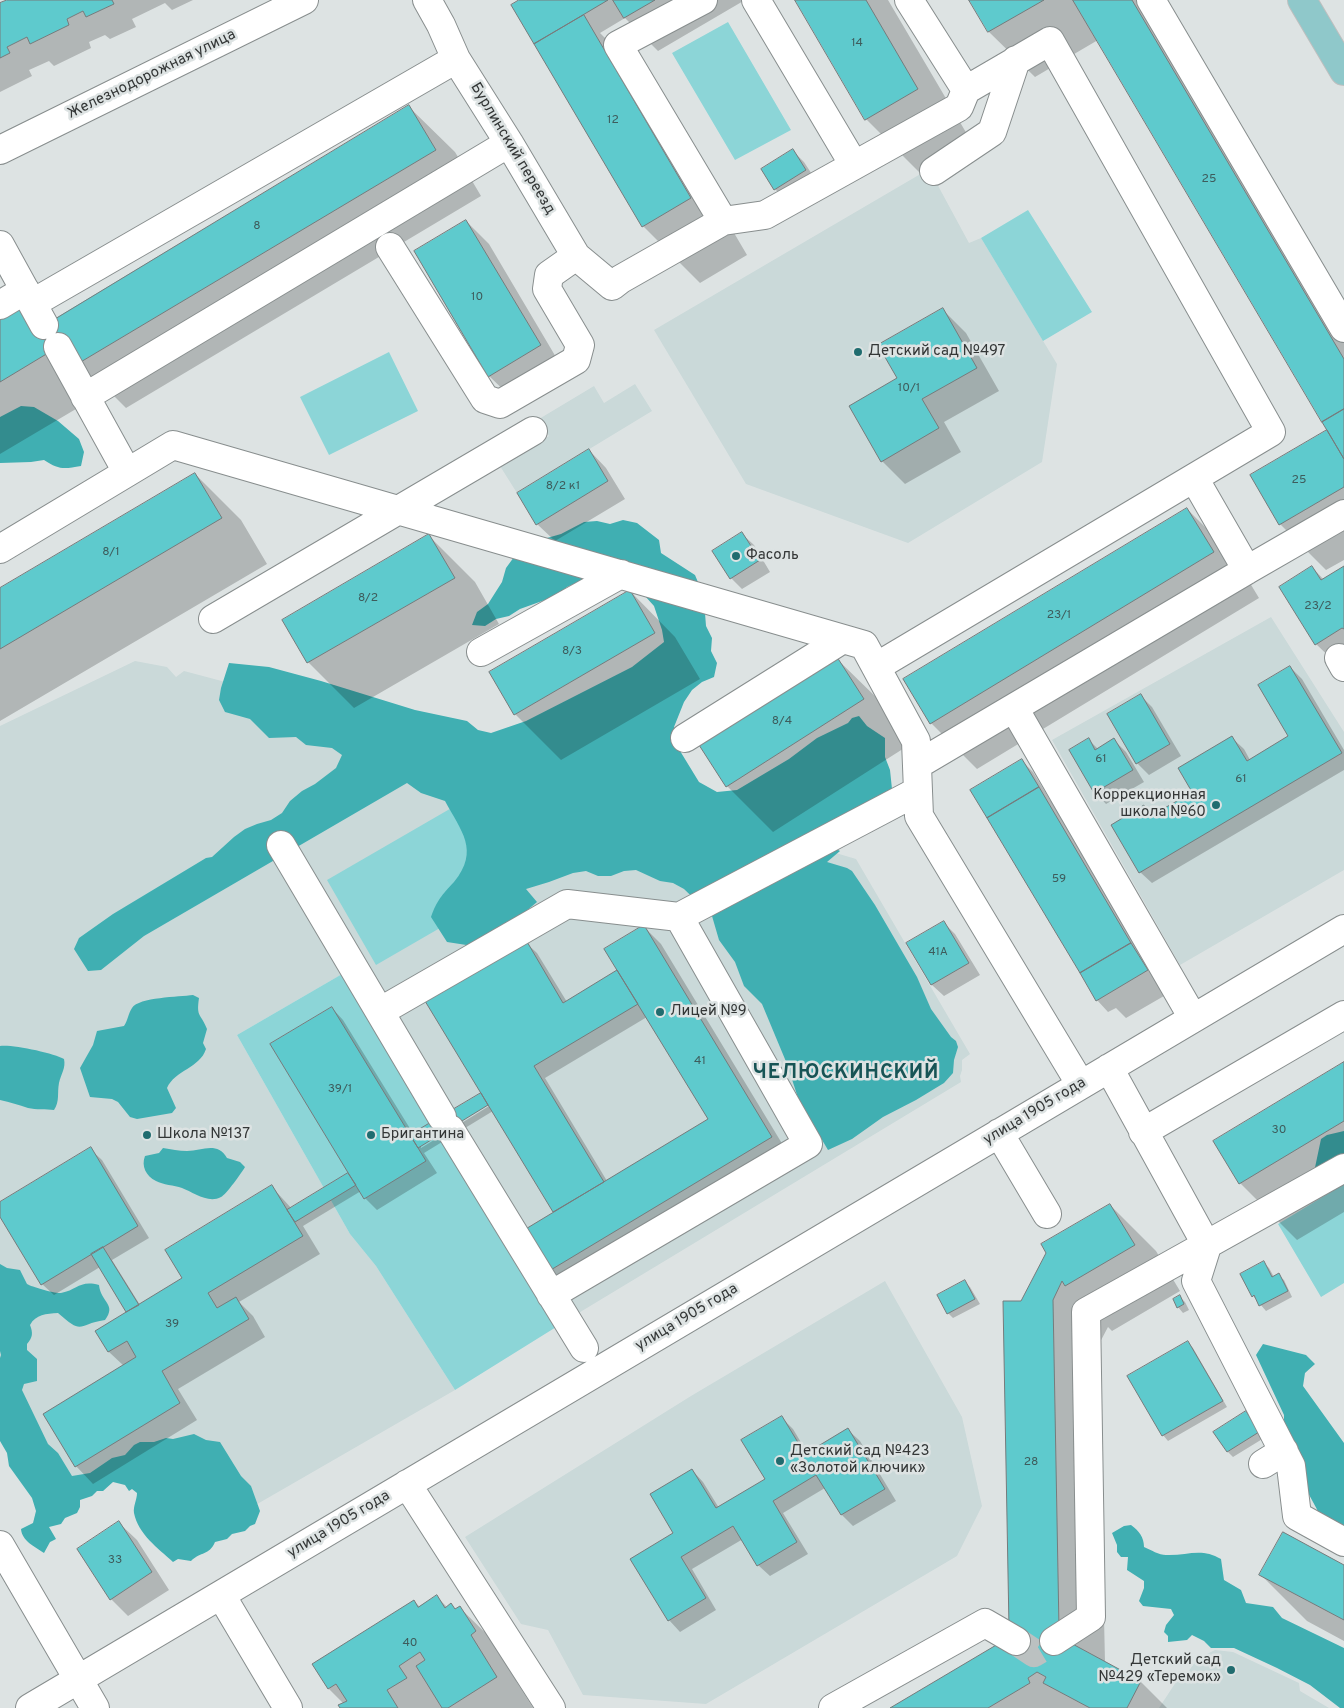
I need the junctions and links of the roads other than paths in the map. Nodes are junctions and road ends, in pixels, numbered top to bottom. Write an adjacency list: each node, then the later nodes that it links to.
1 (304, 0): 13 (street, Железнодорожная улица)
2 (427, 0): 8 (street, Бурлинский переезд)
3 (703, 0): 16 (street)
4 (756, 0): 14 (street)
5 (909, 0): 11 (street)
6 (1151, 0): 22 (street)
7 (1302, 0): 10 (main road)
8 (456, 59): 12 (street, Бурлинский переезд); 21 (street)
9 (1016, 60): 11 (street); 15 (street); 27 (street)
10 (1344, 71)
11 (966, 90): 14 (street)
12 (509, 143): 19 (street, Бурлинский переезд); 24 (street)
13 (0, 150)
14 (854, 165): 16 (street)
15 (934, 172)
16 (723, 221): 19 (street, Бурлинский переезд)
17 (0, 246): 21 (street)
18 (390, 247): 19 (street)
19 (576, 256)
20 (0, 305): 21 (street)
21 (34, 306)
22 (1344, 328)
23 (58, 348): 24 (street)
24 (85, 397): 26 (street)
25 (532, 431): 28 (street)
26 (127, 472): 28 (street); 30 (street)
27 (1194, 478): 31 (street); 36 (street)
28 (398, 510): 32 (street); 33 (street)
29 (1344, 514): 31 (street)
30 (0, 549)
31 (1247, 570): 37 (street)
32 (621, 574): 34 (street); 35 (street)
33 (213, 619)
34 (843, 639): 36 (street); 38 (street)
35 (481, 652)
36 (876, 667): 39 (street)
37 (1014, 708): 39 (street); 45 (street)
38 (685, 738)
39 (918, 778): 41 (street); 47 (street)
40 (281, 845): 43 (street)
41 (679, 917): 43 (street); 53 (street)
42 (1344, 929): 45 (street, улица 1905 года)
43 (381, 1011): 53 (street)
44 (1344, 1015): 48 (street)
45 (1193, 1018): 46 (street, улица 1905 года)
46 (1109, 1068): 47 (street, улица 1905 года); 48 (street)
47 (1081, 1085): 49 (street, улица 1905 года)
48 (1143, 1132): 52 (street)
49 (999, 1133): 51 (street); 55 (street, улица 1905 года)
50 (1344, 1168): 52 (street)
51 (1047, 1214)
52 (1207, 1246): 56 (street); 60 (street)
53 (551, 1295): 54 (street)
54 (584, 1348)
55 (407, 1484): 58 (street, улица 1905 года); 65 (street)
56 (1344, 1542)
57 (0, 1545): 61 (street)
58 (221, 1595): 61 (street, улица 1905 года); 64 (street)
59 (1016, 1641): 66 (street)
60 (1054, 1641)
61 (78, 1679): 62 (street, улица 1905 года); 63 (street)
62 (30, 1708)
63 (95, 1708)
64 (288, 1708)
65 (551, 1708)
66 (833, 1708)

